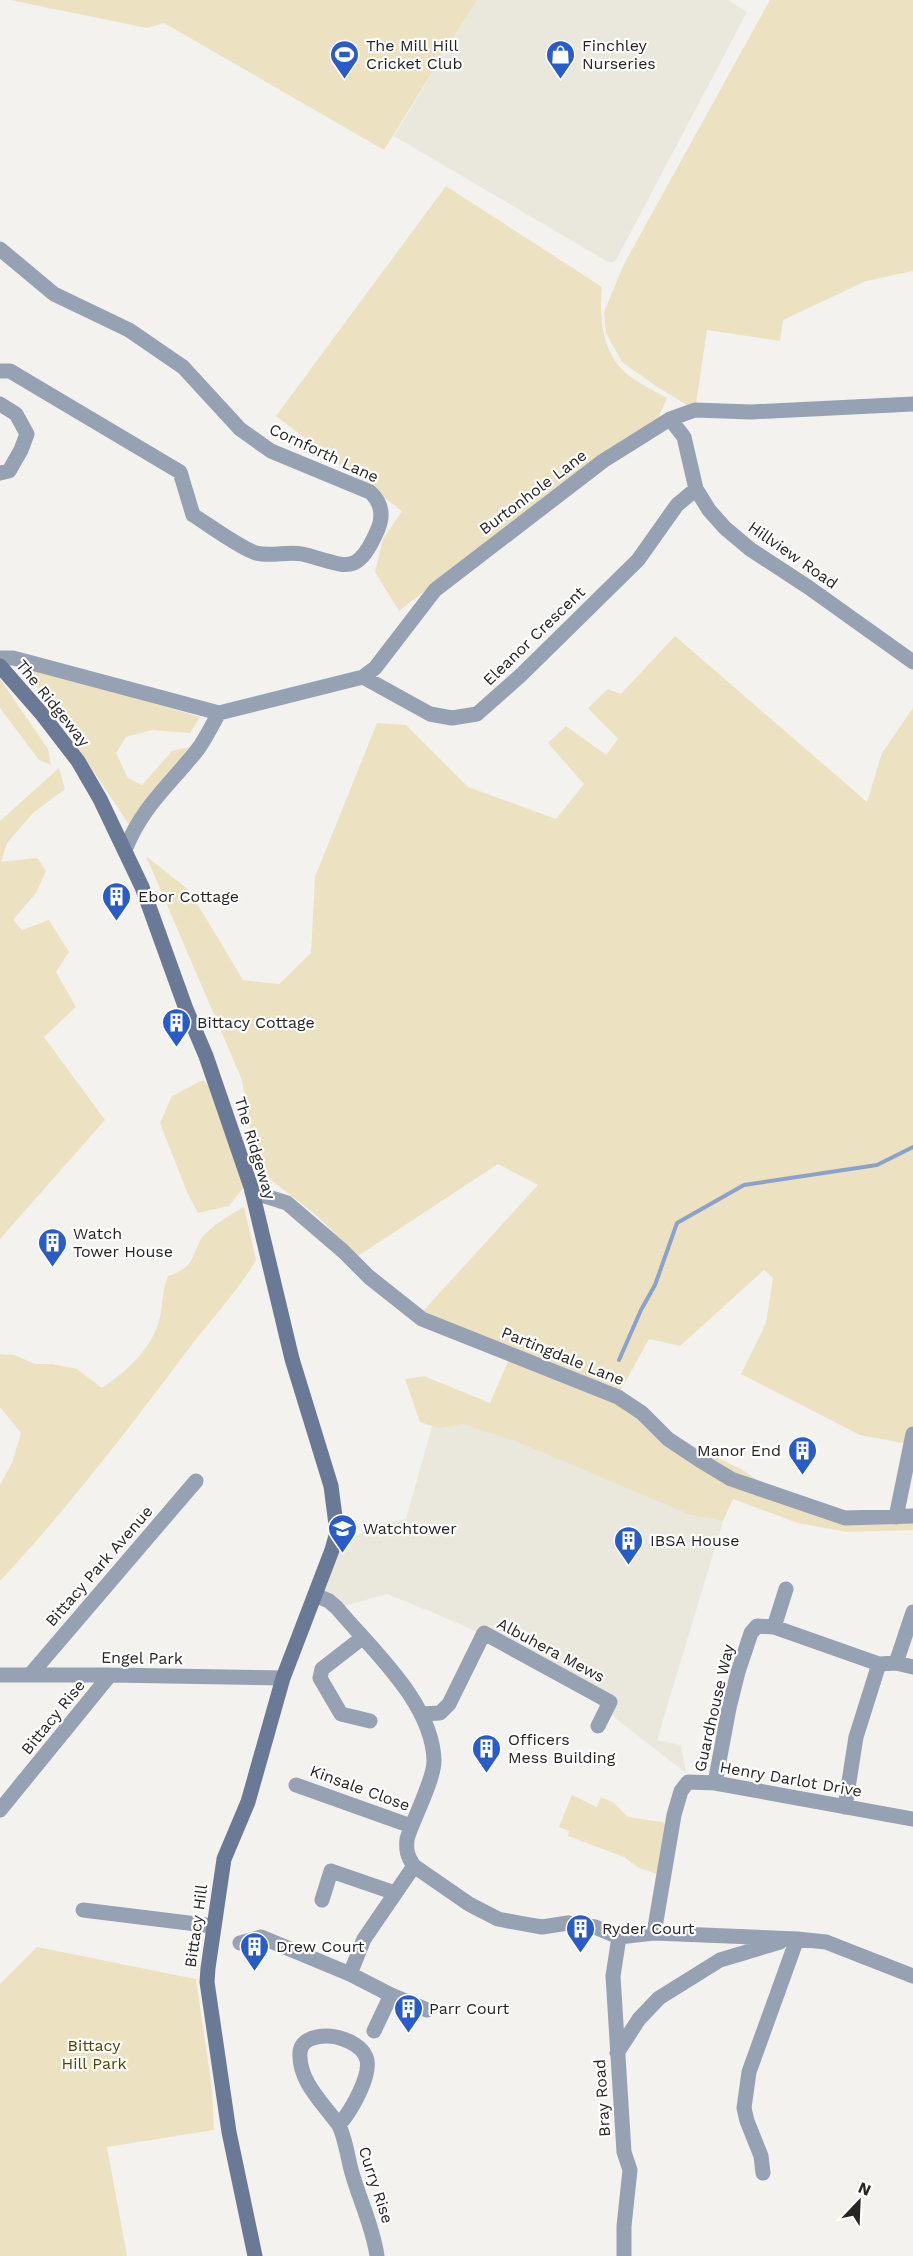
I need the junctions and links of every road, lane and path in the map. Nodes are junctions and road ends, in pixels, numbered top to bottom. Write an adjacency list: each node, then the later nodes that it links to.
1 (0, 249): 2 (street, Cornforth Lane)
2 (0, 371)
3 (913, 404): 5 (street, Burtonhole Lane)
4 (0, 405): 6 (street)
5 (670, 419): 7 (street, Hillview Road); 11 (street, Burtonhole Lane)
6 (0, 473)
7 (696, 489): 9 (street, Hillview Road); 11 (street, Eleanor Crescent)
8 (0, 658): 12 (street)
9 (913, 662)
10 (0, 666): 13 (main road, The Ridgeway)
11 (363, 677): 12 (street)
12 (219, 713): 13 (street)
13 (125, 850): 14 (main road, The Ridgeway)
14 (252, 1192): 18 (street, Partingdale Lane); 20 (main road, The Ridgeway)
15 (913, 1434): 18 (street)
16 (196, 1482): 28 (street, Bittacy Park Avenue)
17 (913, 1516): 18 (street, Partingdale Lane)
18 (896, 1517)
19 (786, 1589): 22 (street)
20 (315, 1595): 23 (street); 30 (main road, The Ridgeway)
21 (913, 1612): 24 (street)
22 (774, 1627): 25 (street); 34 (street, Guardhouse Way)
23 (363, 1638): 31 (street); 32 (street)
24 (896, 1663): 25 (street); 26 (street)
25 (879, 1664): 36 (street)
26 (913, 1666)
27 (0, 1675): 28 (street, Engel Park)
28 (30, 1675): 29 (street, Engel Park)
29 (110, 1675): 30 (street, Engel Park); 37 (street, Bittacy Rise)
30 (283, 1678): 44 (main road, Bittacy Hill)
31 (421, 1714): 33 (street, Albuhera Mews); 39 (street)
32 (370, 1721)
33 (598, 1726)
34 (715, 1783): 36 (street, Henry Darlot Drive); 45 (street, Henry Darlot Drive)
35 (296, 1785): 39 (street, Kinsale Close)
36 (845, 1807): 38 (street, Henry Darlot Drive)
37 (0, 1810)
38 (913, 1819)
39 (411, 1826): 40 (street)
40 (414, 1866): 41 (street); 46 (street)
41 (395, 1893): 42 (street); 49 (street)
42 (322, 1900)
43 (83, 1910): 44 (street)
44 (213, 1926): 57 (main road, Bittacy Hill)
45 (654, 1933): 46 (street); 47 (street)
46 (619, 1937): 54 (street, Bray Road)
47 (797, 1939): 50 (street); 54 (street); 56 (street)
48 (240, 1943): 49 (street)
49 (350, 1974): 51 (street)
50 (913, 1976)
51 (391, 1995): 52 (street); 53 (street)
52 (427, 2010)
53 (374, 2031)
54 (617, 2053): 59 (street, Bray Road)
55 (339, 2125): 55 (street, Curry Rise); 58 (street, Curry Rise)
56 (763, 2173)
57 (255, 2256)
58 (377, 2256)
59 (624, 2256)

